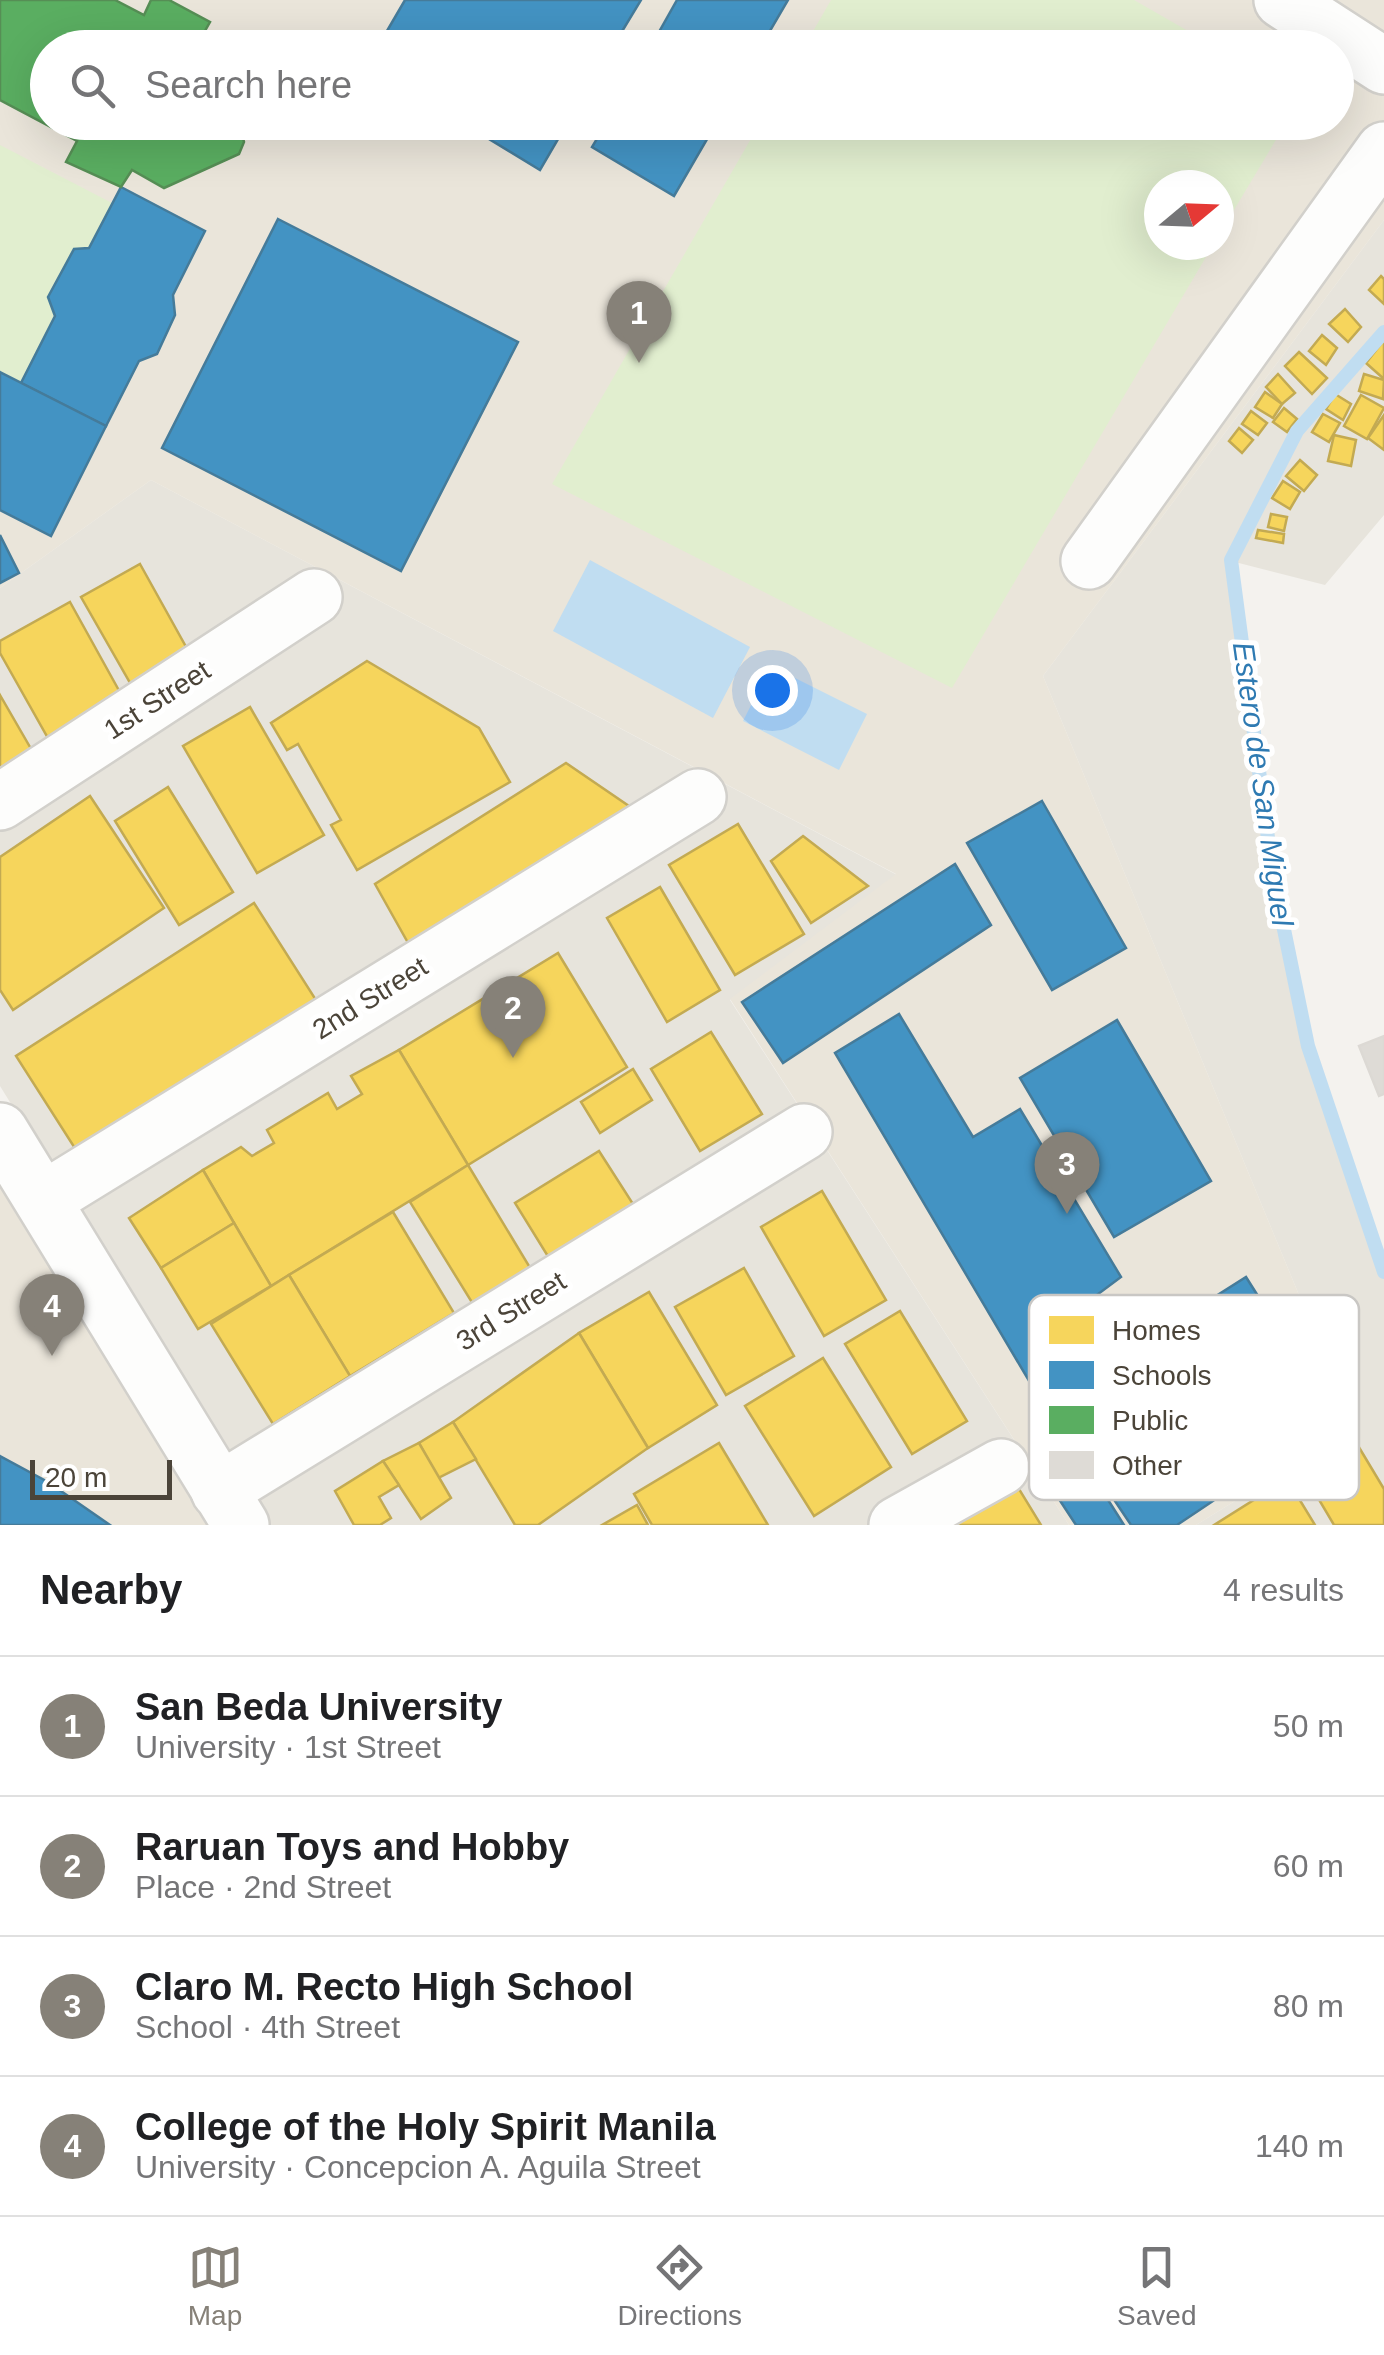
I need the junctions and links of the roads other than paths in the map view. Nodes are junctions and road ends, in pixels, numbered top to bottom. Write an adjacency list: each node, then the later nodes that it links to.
1 (1282, 0): 2 (street)
2 (1328, 30)
3 (1354, 47): 4 (street)
4 (1384, 66)
5 (1384, 150): 6 (street)
6 (1088, 561)
7 (314, 597): 9 (street, 1st Street)
8 (698, 797): 12 (street, 2nd Street)
9 (0, 802)
10 (0, 1131): 12 (street)
11 (804, 1132): 14 (street, 3rd Street)
12 (43, 1200): 14 (street)
13 (1000, 1468): 15 (street)
14 (230, 1508)
15 (897, 1525)

